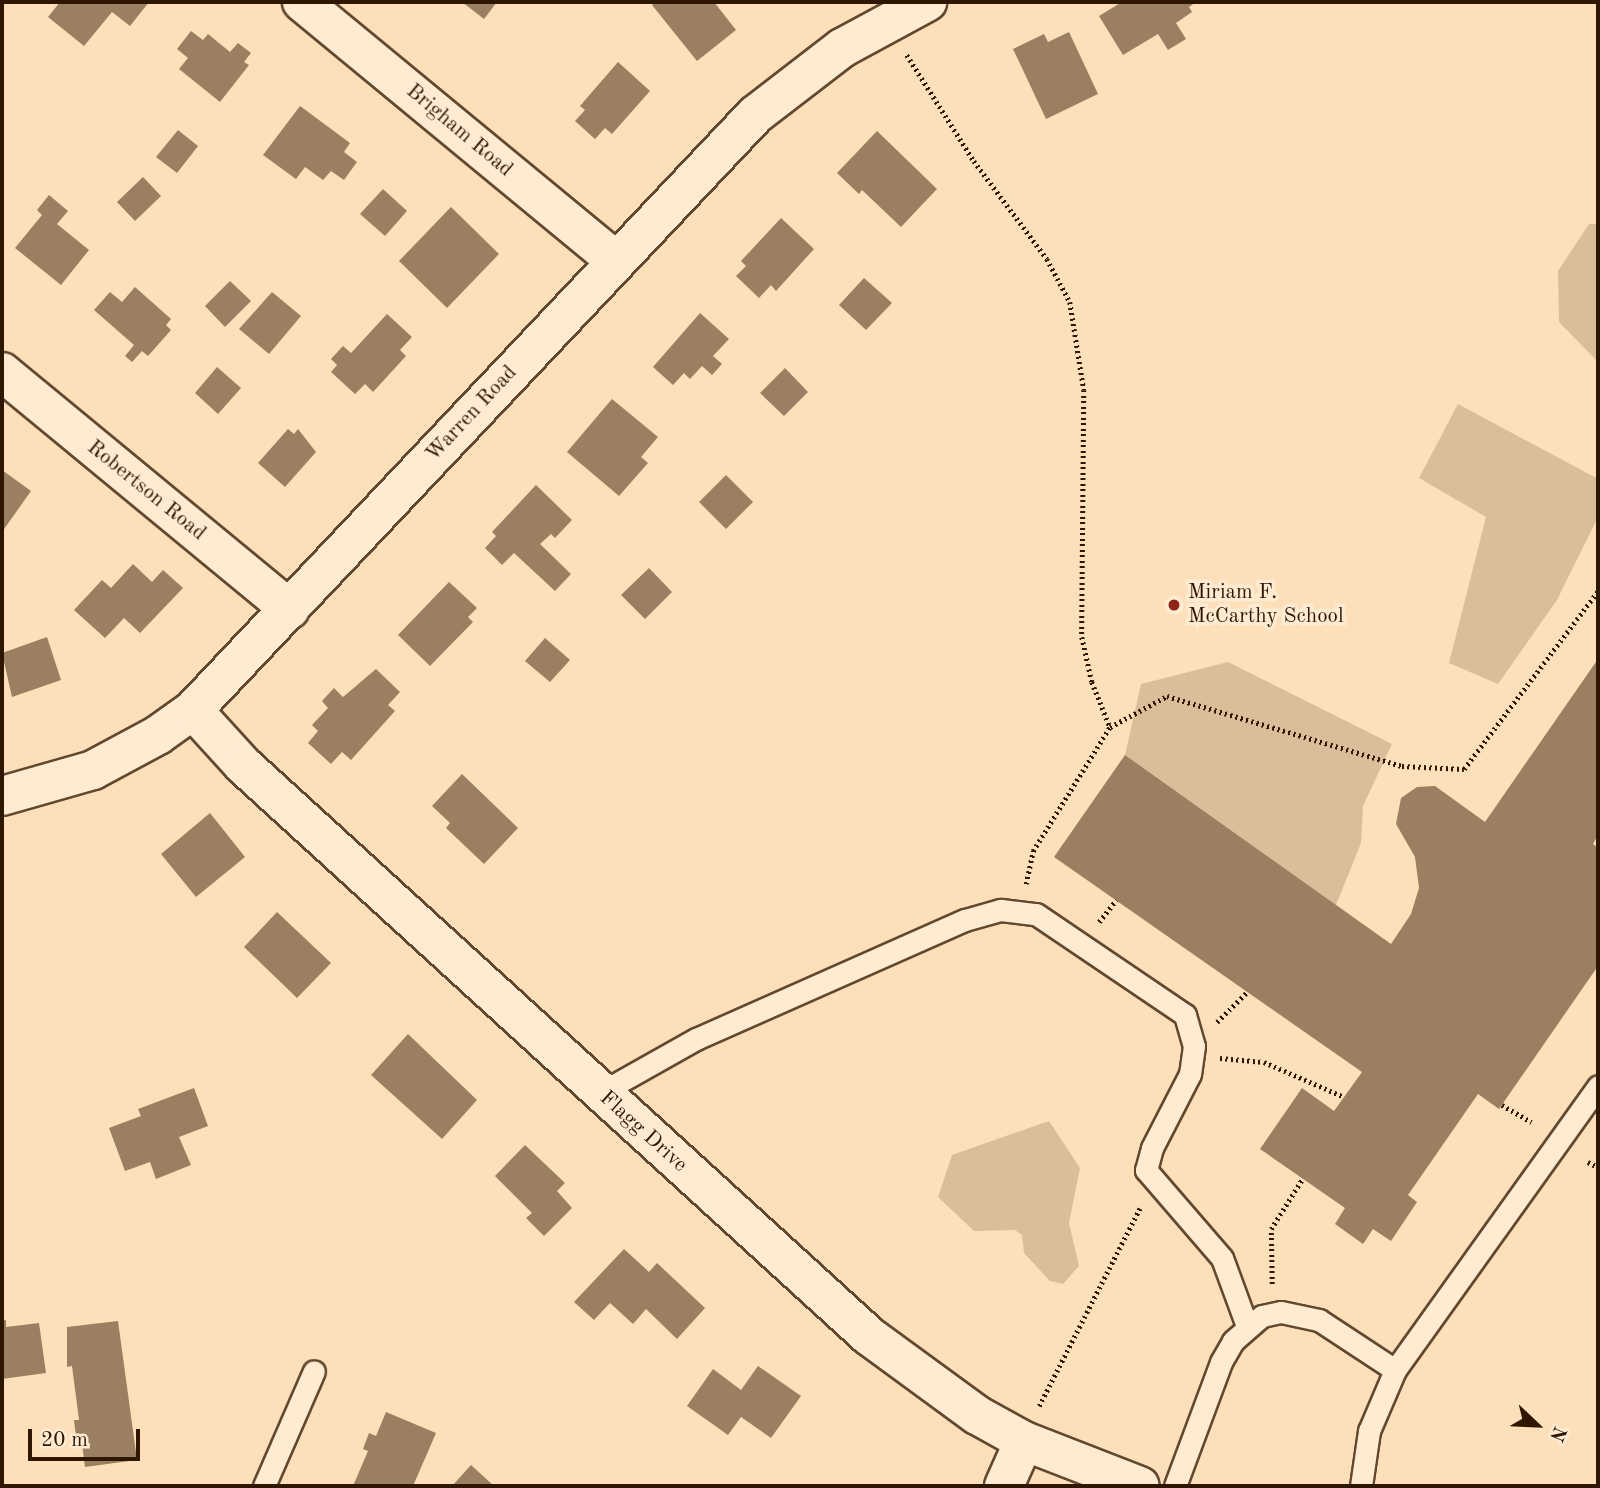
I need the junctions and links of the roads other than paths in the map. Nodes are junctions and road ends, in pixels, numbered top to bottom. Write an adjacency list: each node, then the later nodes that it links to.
1 (302, 2): 3 (street, Brigham Road)
2 (927, 2): 3 (street, Warren Road)
3 (615, 261): 5 (street, Warren Road)
4 (2, 372): 5 (street, Robertson Road)
5 (290, 610): 6 (street, Warren Road)
6 (193, 710): 7 (street, Warren Road); 9 (street, Flagg Drive)
7 (2, 796)
8 (1598, 1086): 11 (lane)
9 (600, 1093): 10 (lane); 13 (street, Flagg Drive)
10 (1247, 1326): 11 (lane); 17 (lane)
11 (1395, 1370): 18 (lane)
12 (314, 1371): 14 (lane)
13 (1029, 1429): 15 (street); 16 (street, Flagg Drive)
14 (264, 1486)
15 (1004, 1486)
16 (1140, 1486)
17 (1175, 1486)
18 (1362, 1486)

